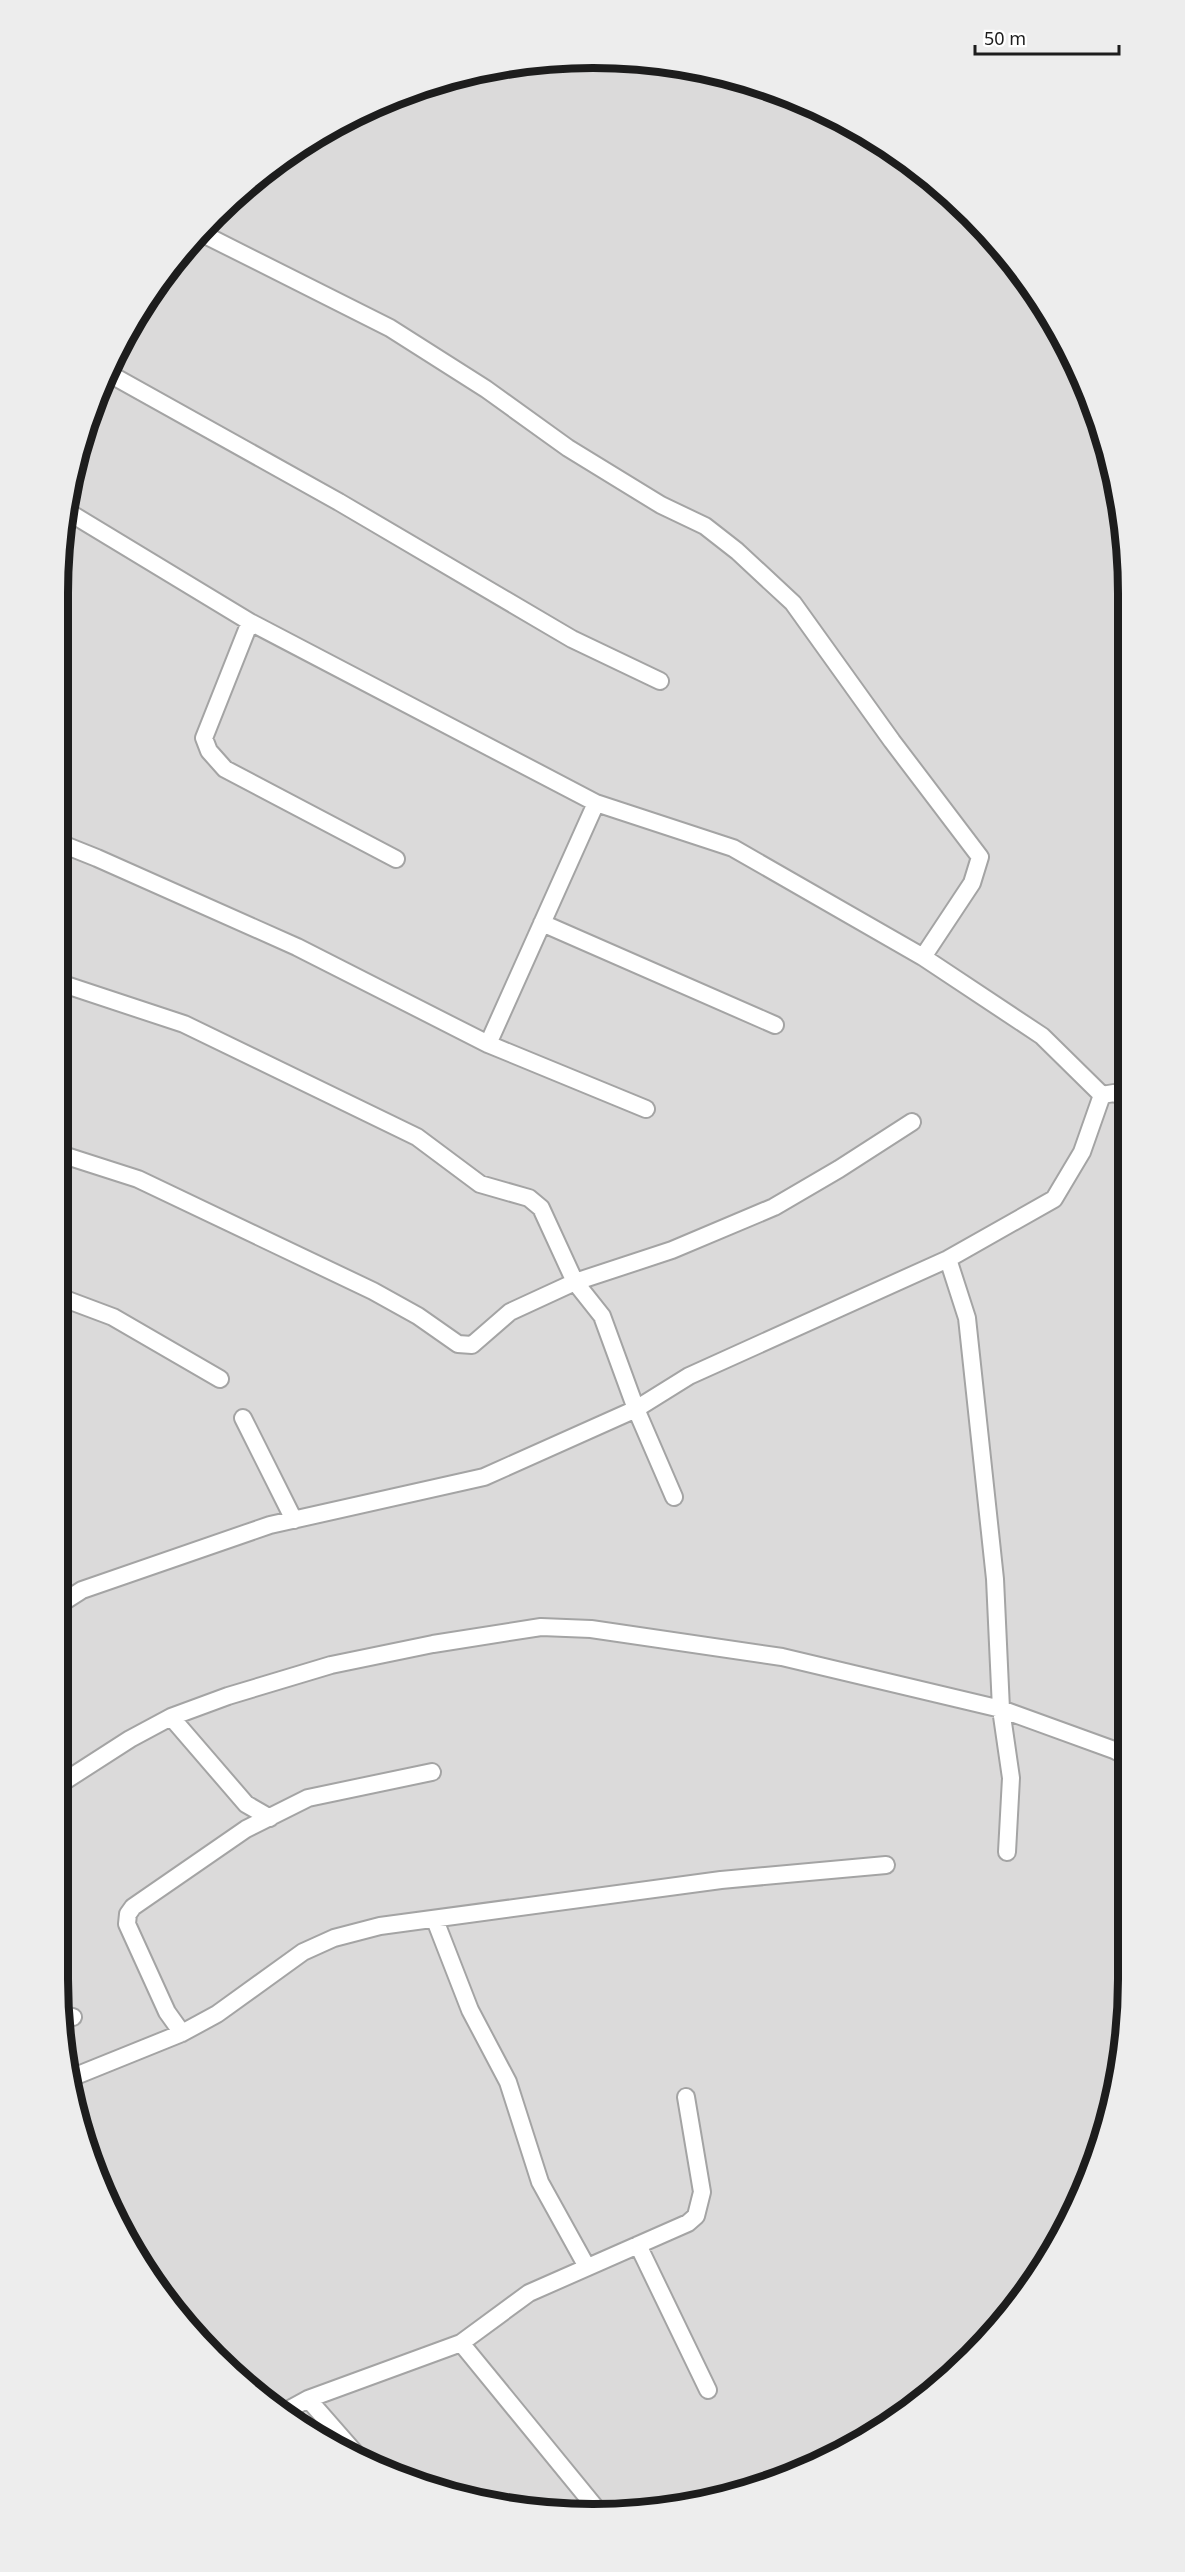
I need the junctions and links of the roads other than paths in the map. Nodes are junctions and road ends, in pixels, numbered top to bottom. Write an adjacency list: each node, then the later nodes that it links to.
1 (207, 236): 10 (street)
2 (114, 377): 5 (street)
3 (74, 515): 4 (street)
4 (250, 622): 6 (street); 8 (street)
5 (660, 681)
6 (596, 803): 9 (street); 10 (street)
7 (68, 846): 13 (street)
8 (396, 859)
9 (542, 923): 12 (street); 13 (street)
10 (923, 957): 14 (street)
11 (68, 986): 20 (street)
12 (775, 1025)
13 (488, 1044): 16 (street)
14 (1101, 1095): 15 (street); 19 (street)
15 (1118, 1095)
16 (646, 1109)
17 (912, 1122): 20 (street)
18 (68, 1157): 20 (street)
19 (948, 1259): 23 (street); 28 (street)
20 (575, 1282): 23 (street)
21 (68, 1300): 22 (street)
22 (220, 1379)
23 (636, 1409): 25 (street); 26 (street)
24 (243, 1418): 26 (street)
25 (674, 1497)
26 (294, 1520): 27 (street)
27 (68, 1599)
28 (1000, 1709): 29 (street); 30 (street); 34 (street)
29 (171, 1717): 32 (street); 33 (street)
30 (1118, 1752)
31 (432, 1772): 33 (street)
32 (68, 1779)
33 (270, 1818): 37 (street)
34 (1007, 1852)
35 (886, 1865): 36 (street)
36 (435, 1920): 37 (street); 41 (street)
37 (182, 2033): 38 (street)
38 (77, 2075)
39 (686, 2097): 40 (street)
40 (638, 2245): 41 (street); 43 (street)
41 (587, 2267): 42 (street)
42 (461, 2343): 44 (street); 47 (street)
43 (708, 2390)
44 (308, 2399): 45 (street); 46 (street)
45 (291, 2409)
46 (346, 2443)
47 (593, 2504)

